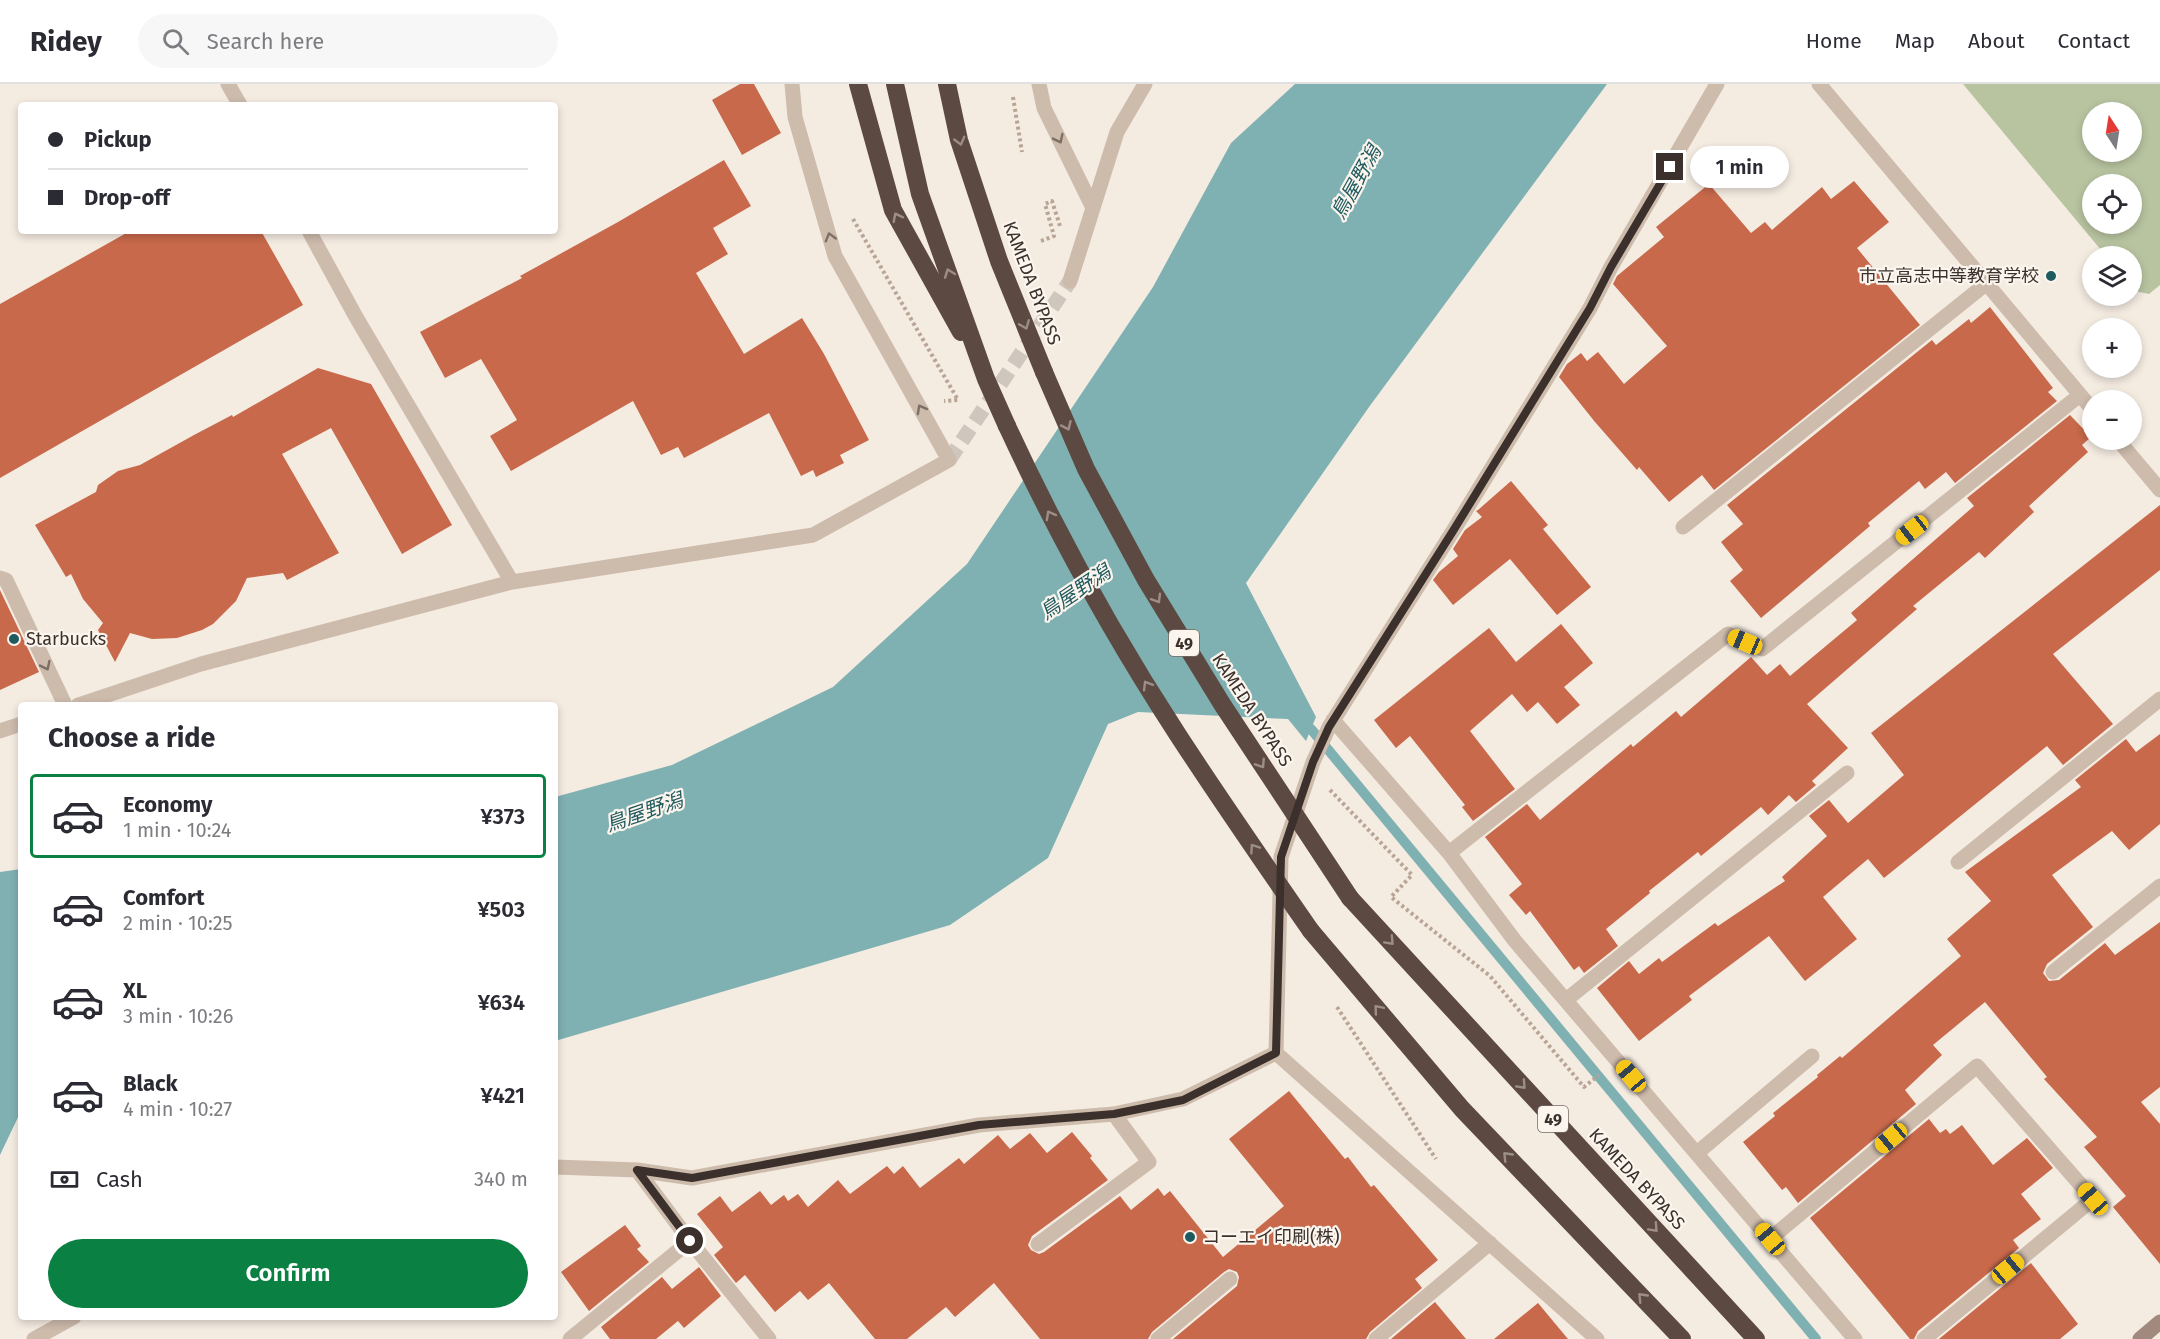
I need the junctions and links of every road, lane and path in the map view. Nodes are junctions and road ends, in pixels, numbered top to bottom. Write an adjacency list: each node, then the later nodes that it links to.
1 (228, 84): 11 (street)
2 (792, 84): 27 (street, one-way to 2)
3 (858, 84): 19 (highway, one-way to 3)
4 (895, 84): 19 (highway, one-way to 4)
5 (948, 84): 64 (highway, KAMEDA BYPASS / 49, one-way to 64, bridge)
6 (1039, 84): 13 (street, one-way to 13)
7 (1145, 84): 13 (street)
8 (1717, 84): 31 (street)
9 (1819, 84): 18 (street)
10 (1013, 95): 12 (path)
11 (238, 102)
12 (1022, 152)
13 (1093, 208): 16 (path); 17 (street)
14 (850, 214): 22 (path)
15 (311, 234): 27 (street)
16 (1041, 241)
17 (1070, 281)
18 (1987, 283): 20 (street); 25 (street)
19 (986, 379): 63 (highway, one-way to 19, bridge)
20 (2080, 395): 21 (street); 36 (street)
21 (2082, 397)
22 (958, 400)
23 (2126, 450): 24 (street)
24 (2160, 490)
25 (1683, 526)
26 (0, 578): 29 (street, one-way to 29)
27 (512, 582): 30 (street)
28 (2160, 699): 37 (street)
29 (64, 702)
30 (87, 702)
31 (1331, 723): 34 (street); 36 (street)
32 (18, 725): 33 (street)
33 (0, 731)
34 (1312, 766): 42 (street); 44 (path)
35 (1847, 773): 40 (street)
36 (1449, 853): 40 (street)
37 (1958, 862)
38 (2160, 886): 39 (street)
39 (2053, 972)
40 (1566, 1000): 46 (street)
41 (1336, 1005): 47 (path)
42 (1276, 1053): 45 (street); 52 (street)
43 (1812, 1056): 46 (street)
44 (1584, 1087)
45 (1114, 1114): 49 (street); 53 (street)
46 (1696, 1153): 50 (street)
47 (1439, 1164)
48 (558, 1167): 49 (street)
49 (637, 1170): 51 (street)
50 (1770, 1239): 65 (street); 66 (street)
51 (690, 1241): 58 (street); 59 (street)
52 (1490, 1243): 61 (street); 62 (street)
53 (1038, 1244)
54 (1230, 1279): 60 (street)
55 (69, 1320): 57 (street)
56 (2160, 1323): 67 (street)
57 (34, 1339)
58 (570, 1339)
59 (769, 1339)
60 (1158, 1339)
61 (1376, 1339)
62 (1597, 1339)
63 (1682, 1339)
64 (1756, 1339)
65 (1855, 1339)
66 (1924, 1339)
67 (2140, 1339)

